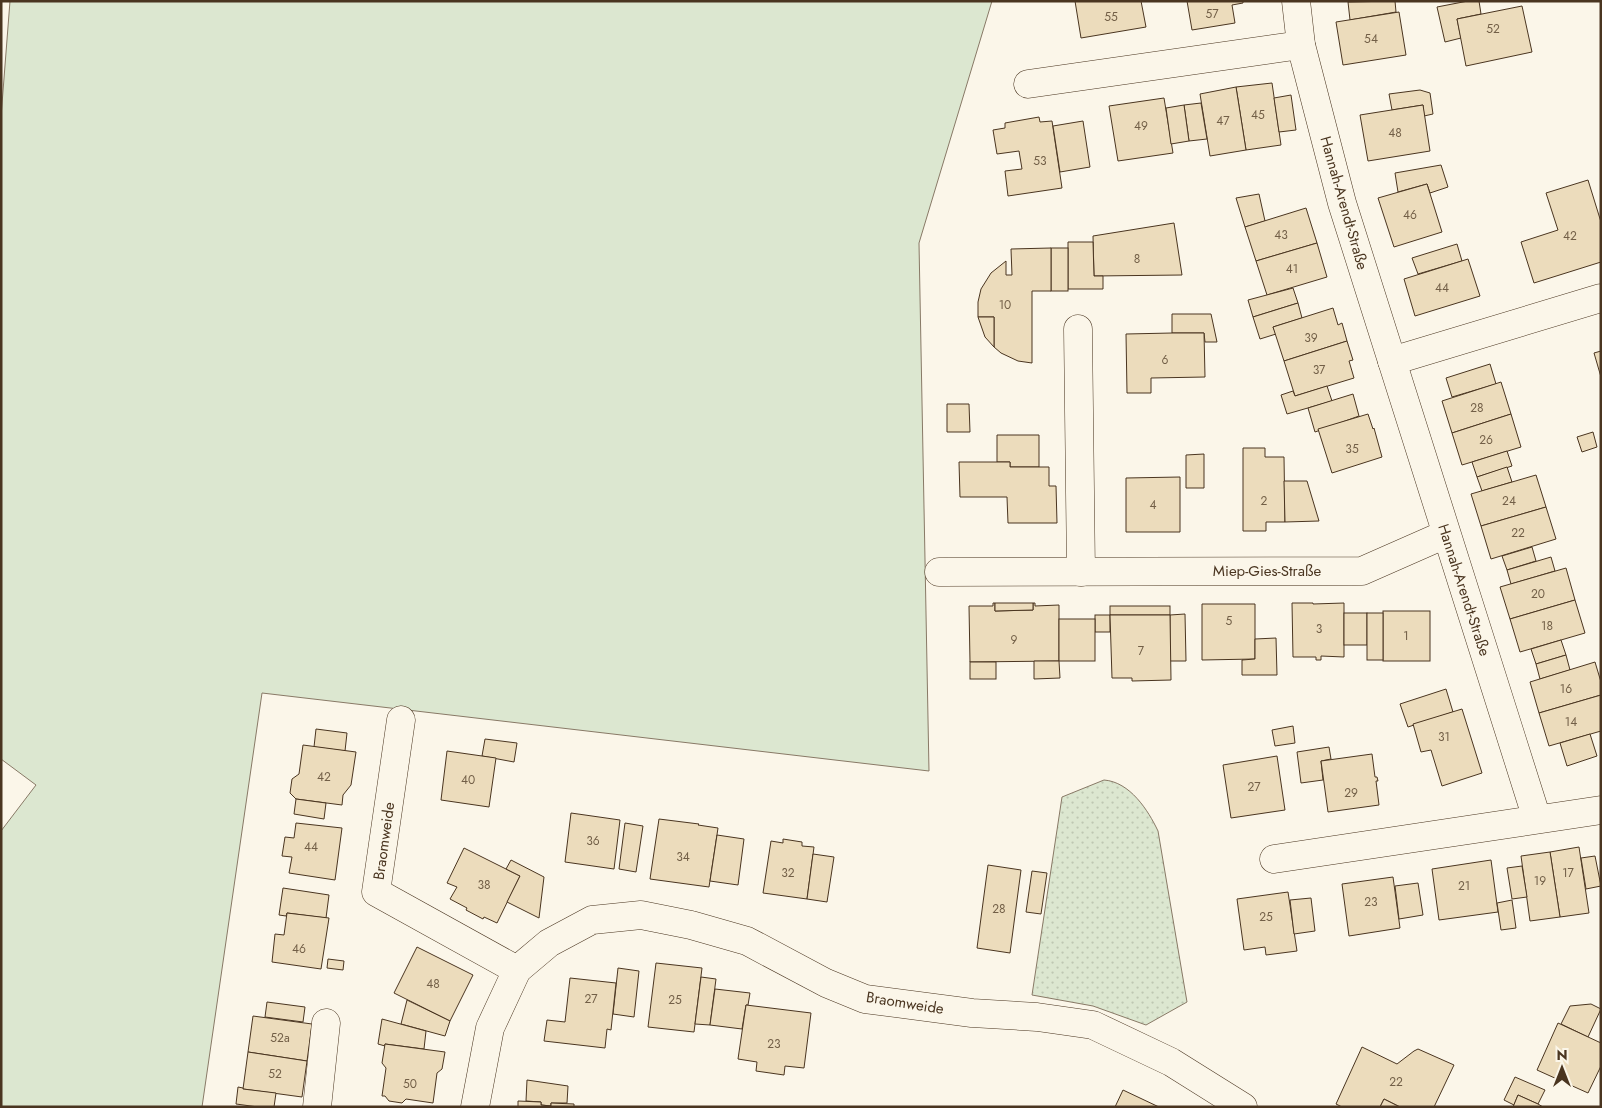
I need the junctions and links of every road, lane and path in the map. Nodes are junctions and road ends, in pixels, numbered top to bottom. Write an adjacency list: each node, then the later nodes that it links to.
1 (1296, 1): 2 (street, Hannah-Arendt-Straße)
2 (1301, 45): 3 (street); 6 (street, Hannah-Arendt-Straße)
3 (1028, 84)
4 (1601, 298): 6 (street)
5 (1078, 329): 9 (street)
6 (1392, 361): 7 (street, Hannah-Arendt-Straße)
7 (1446, 534): 9 (street, Miep-Gies-Straße); 12 (street, Hannah-Arendt-Straße)
8 (939, 572): 9 (street, Miep-Gies-Straße)
9 (1081, 572)
10 (401, 720): 14 (street, Braomweide)
11 (1601, 810): 12 (street)
12 (1537, 819): 13 (street)
13 (1274, 859)
14 (517, 970): 17 (street, Braomweide); 18 (street, Braomweide)
15 (326, 1022): 16 (street)
16 (317, 1107)
17 (475, 1107)
18 (1243, 1107)

